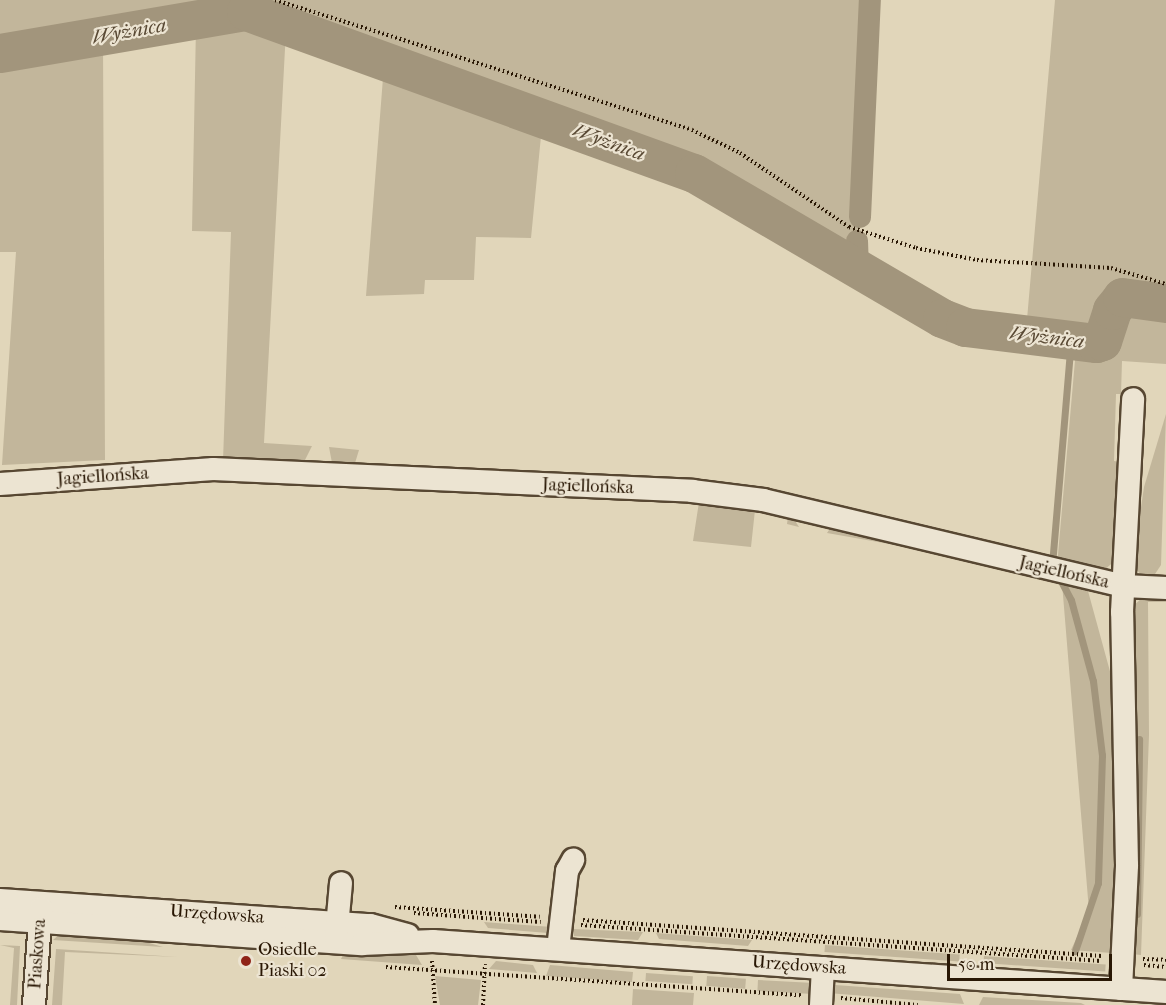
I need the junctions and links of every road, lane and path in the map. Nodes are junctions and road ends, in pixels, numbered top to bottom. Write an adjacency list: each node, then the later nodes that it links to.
1 (274, 0): 2 (path)
2 (1166, 284)
3 (1133, 399): 5 (street)
4 (0, 484): 5 (street, Jagiellońska)
5 (1124, 586): 6 (street, Jagiellońska); 18 (street)
6 (1166, 588)
7 (568, 864): 13 (street)
8 (341, 883): 14 (street)
9 (0, 900): 10 (street, Urzędowska)
10 (40, 913): 12 (street, Urzędowska); 14 (street, Urzędowska); 27 (street, Piaskowa)
11 (472, 913): 13 (path)
12 (0, 919)
13 (562, 919): 17 (street); 18 (path)
14 (336, 933): 15 (street, Urzędowska)
15 (433, 940): 16 (street, Urzędowska); 22 (path)
16 (480, 944): 17 (street, Urzędowska); 23 (path)
17 (558, 949): 21 (street, Urzędowska)
18 (1123, 957): 19 (path); 24 (street)
19 (1166, 960)
20 (378, 966): 22 (path)
21 (823, 968): 24 (street, Urzędowska); 26 (street)
22 (432, 970): 23 (path); 28 (path)
23 (487, 975): 26 (path); 29 (path)
24 (1121, 989): 25 (street, Urzędowska)
25 (1166, 992)
26 (821, 1001): 30 (path)
27 (34, 1005)
28 (435, 1005)
29 (483, 1005)
30 (918, 1005)

